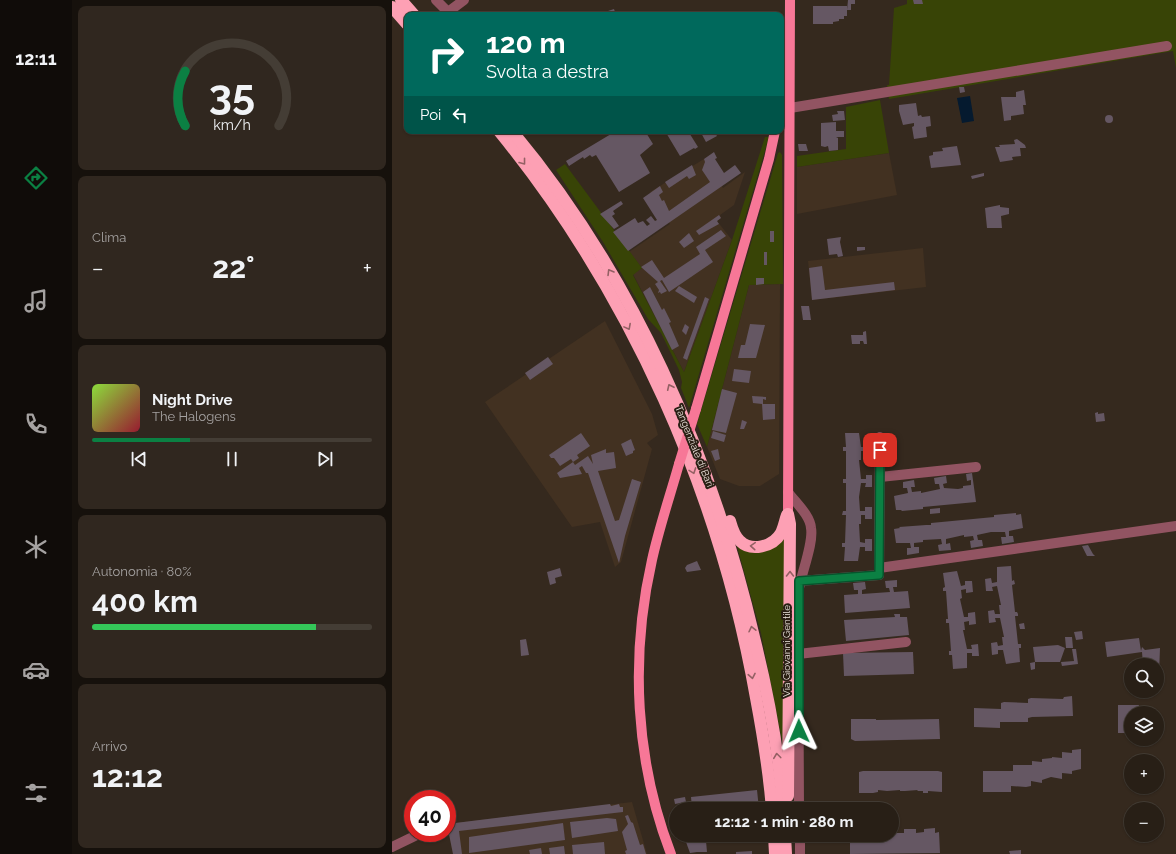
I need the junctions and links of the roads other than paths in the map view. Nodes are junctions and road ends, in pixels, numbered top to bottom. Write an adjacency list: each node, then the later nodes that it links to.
1 (402, 0): 6 (highway)
2 (436, 0): 3 (street)
3 (464, 0)
4 (790, 0): 9 (main road)
5 (392, 7): 7 (highway)
6 (412, 12)
7 (404, 21)
8 (1167, 46): 9 (street)
9 (787, 105): 13 (main road)
10 (501, 134): 27 (highway, Tangenziale di Bari, one-way to 27)
11 (514, 134): 16 (highway, Tangenziale di Bari, one-way to 11)
12 (773, 134): 14 (main road)
13 (789, 144): 14 (main road); 19 (main road)
14 (769, 159): 37 (main road, bridge)
15 (880, 437): 18 (street)
16 (698, 455): 20 (highway, one-way to 16); 28 (highway, Tangenziale di Bari, one-way to 16)
17 (976, 466): 18 (street)
18 (880, 477): 23 (street)
19 (788, 492): 20 (main road); 21 (street)
20 (788, 514): 21 (street); 29 (highway, one-way to 20)
21 (808, 520): 24 (street, Via Giovanni Gentile)
22 (1176, 526): 23 (street)
23 (879, 568): 24 (street)
24 (799, 581): 26 (street, Via Giovanni Gentile)
25 (906, 642): 26 (street)
26 (798, 654): 30 (street, Via Giovanni Gentile)
27 (771, 802)
28 (782, 802)
29 (788, 802)
30 (800, 802)
31 (404, 841): 35 (street)
32 (778, 842): 36 (highway)
33 (785, 842): 36 (highway)
34 (800, 842): 38 (street)
35 (392, 847)
36 (783, 853)
37 (671, 854)
38 (800, 854)

